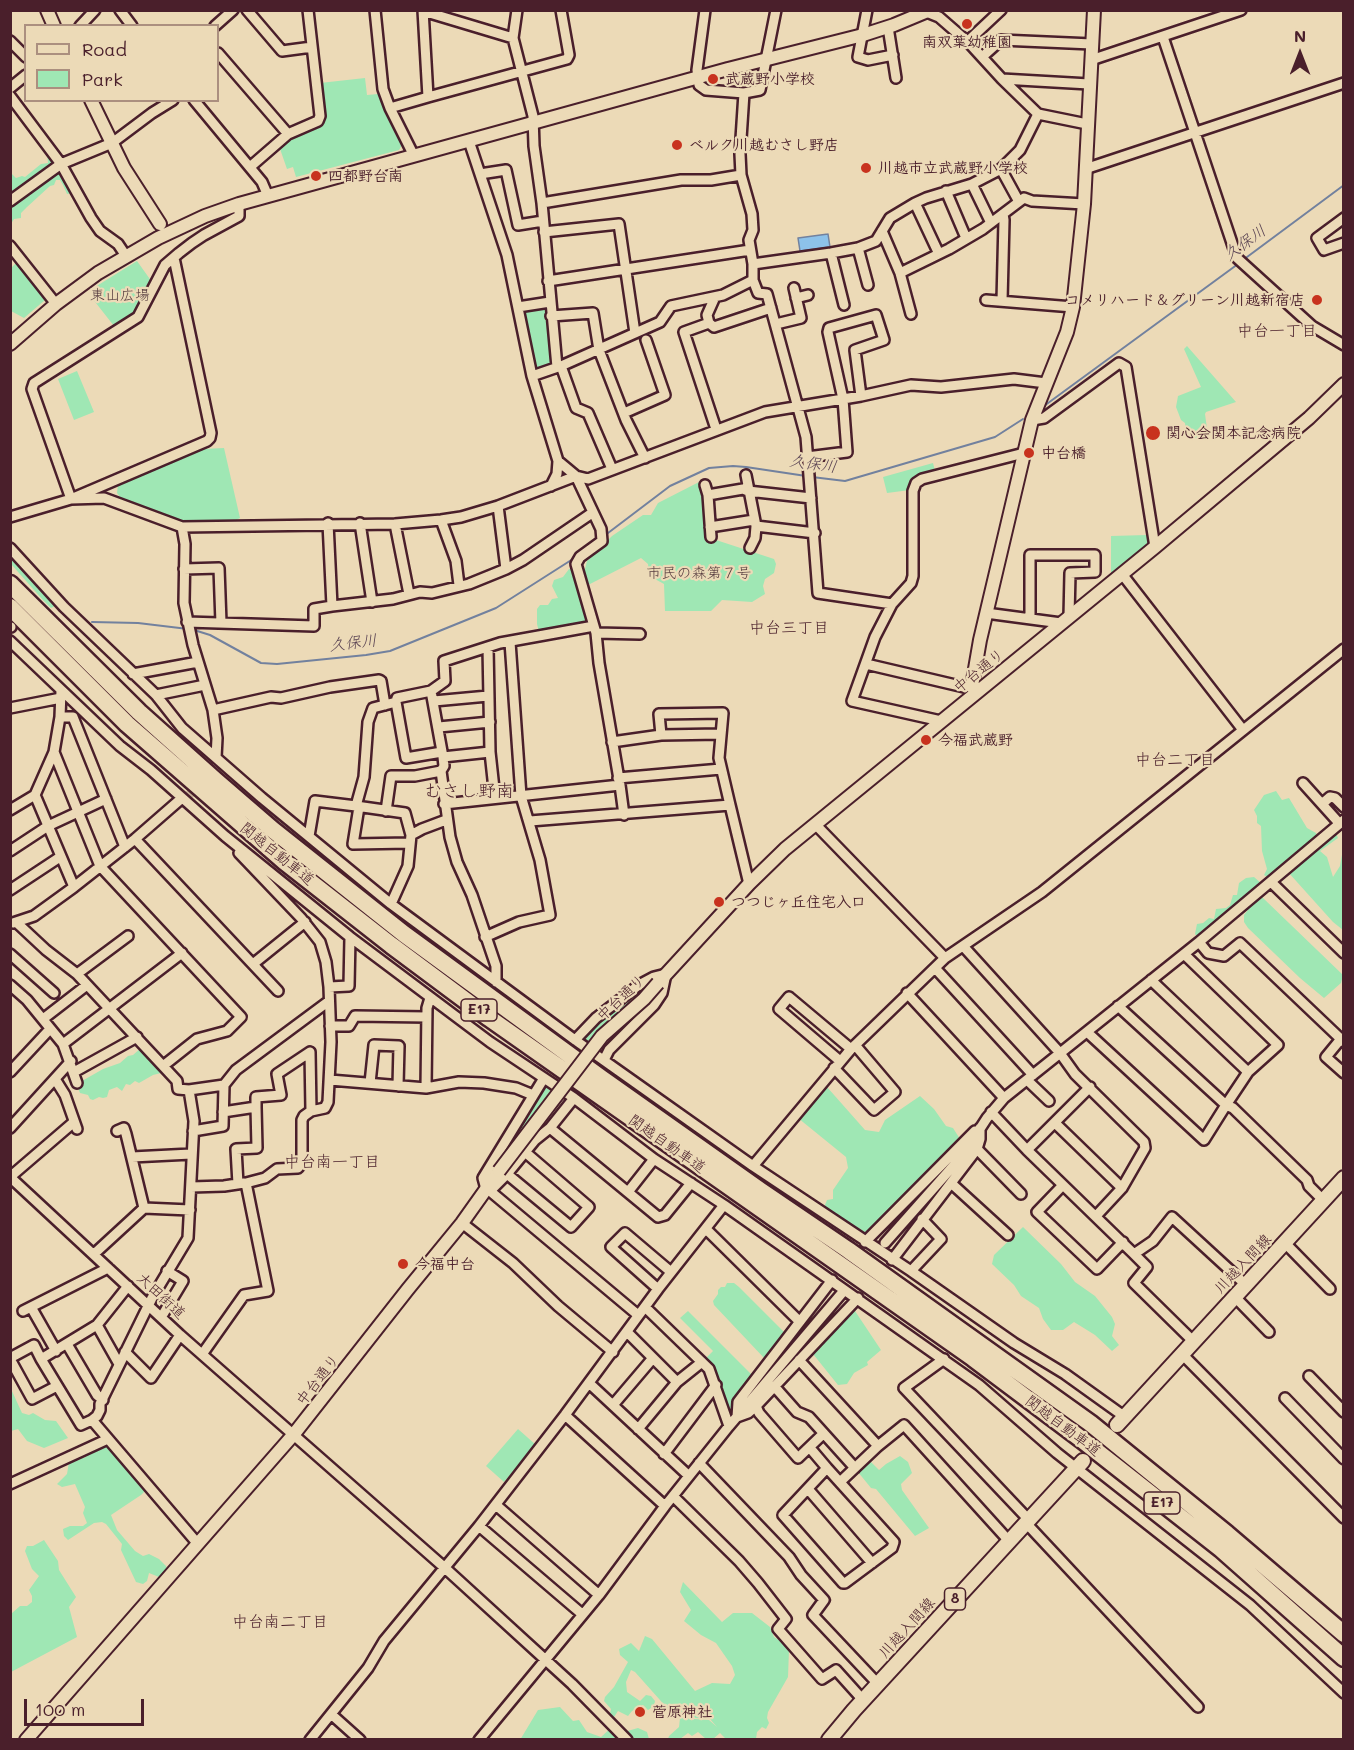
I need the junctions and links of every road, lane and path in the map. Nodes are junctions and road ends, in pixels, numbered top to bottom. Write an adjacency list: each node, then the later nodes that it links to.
1 (47, 10): 19 (street)
2 (95, 10): 20 (street)
3 (120, 10): 21 (street)
4 (233, 10): 22 (street)
5 (247, 10): 30 (street)
6 (308, 10): 30 (street)
7 (375, 10): 51 (street)
8 (517, 10): 26 (street)
9 (561, 10): 37 (street)
10 (705, 10): 39 (street)
11 (776, 10): 35 (street)
12 (867, 10): 24 (street)
13 (1001, 10): 28 (street)
14 (1094, 10): 29 (street)
15 (1241, 10): 18 (street)
16 (423, 11): 26 (street); 47 (street)
17 (927, 11): 23 (street); 28 (street)
18 (1227, 13): 25 (street)
19 (53, 24)
20 (82, 24)
21 (130, 24)
22 (217, 24)
23 (888, 27): 24 (street); 33 (street)
24 (863, 35): 33 (street); 35 (street)
25 (1162, 37): 36 (street); 55 (street)
26 (513, 38): 37 (street)
27 (10, 41): 32 (street)
28 (968, 41): 34 (street)
29 (1092, 44): 34 (street); 36 (street)
30 (312, 47): 56 (street)
31 (219, 54): 56 (street)
32 (24, 55)
33 (892, 55): 40 (street)
34 (982, 57): 41 (street)
35 (766, 59): 39 (street); 45 (street)
36 (1091, 60): 43 (street)
37 (521, 72): 47 (street); 53 (street)
38 (24, 77): 44 (street)
39 (698, 77): 45 (street); 53 (street)
40 (896, 78)
41 (1002, 79): 43 (street); 52 (street)
42 (1344, 83): 55 (street)
43 (1089, 84): 54 (street)
44 (10, 88)
45 (744, 93): 65 (street)
46 (10, 96): 60 (street)
47 (428, 97): 51 (street)
48 (92, 102): 58 (street)
49 (170, 102): 58 (street)
50 (196, 102): 61 (street)
51 (390, 108): 59 (street)
52 (1038, 114): 54 (street); 62 (street)
53 (532, 124): 57 (street); 71 (street)
54 (1087, 124): 63 (street)
55 (1195, 133): 63 (street); 116 (street)
56 (288, 134): 61 (street)
57 (469, 141): 59 (street); 64 (street)
58 (112, 143): 60 (street); 79 (street)
59 (414, 156): 68 (street)
60 (61, 164): 70 (street); 89 (street)
61 (250, 167): 68 (street)
62 (1001, 168): 66 (street); 69 (street)
63 (1085, 169): 74 (street)
64 (480, 174): 77 (street); 106 (street)
65 (741, 175): 71 (street); 86 (street)
66 (972, 184): 67 (street); 78 (street)
67 (945, 191): 72 (street); 82 (street)
68 (268, 196): 73 (street)
69 (1018, 200): 74 (street); 75 (street)
70 (10, 201)
71 (542, 203): 77 (street)
72 (915, 203): 80 (street); 88 (street)
73 (238, 204): 89 (street); 90 (street)
74 (1084, 204): 107 (street)
75 (1003, 214): 78 (street); 102 (street)
76 (1344, 218): 83 (street)
77 (543, 221): 81 (street)
78 (991, 223): 82 (street)
79 (160, 224)
80 (882, 231): 85 (street); 93 (street)
81 (544, 232): 92 (street); 95 (street)
82 (966, 238): 88 (street)
83 (1344, 243)
84 (10, 246): 104 (street)
85 (858, 248): 87 (street); 96 (street)
86 (750, 250): 91 (street); 92 (street)
87 (831, 253): 91 (street); 105 (street)
88 (939, 254): 93 (street)
89 (126, 256): 104 (street)
90 (174, 258): 140 (street); 140 (street)
91 (753, 264): 94 (street)
92 (625, 270): 95 (street); 113 (street)
93 (900, 273): 109 (street)
94 (753, 280): 99 (street); 108 (street)
95 (548, 281): 103 (street)
96 (868, 285)
97 (794, 288): 100 (street)
98 (808, 295): 100 (street)
99 (715, 297): 111 (street); 113 (street)
100 (796, 298): 112 (street)
101 (986, 300): 102 (street)
102 (1002, 301): 107 (street)
103 (550, 302): 106 (street); 110 (street)
104 (56, 304): 115 (street)
105 (844, 305)
106 (518, 307): 119 (street)
107 (1073, 307): 120 (street)
108 (771, 308): 111 (street); 112 (street)
109 (911, 314)
110 (551, 316): 117 (street); 118 (street)
111 (709, 323): 127 (street)
112 (776, 324): 124 (street)
113 (635, 333): 117 (street)
114 (646, 340): 125 (street)
115 (10, 344)
116 (1344, 345)
117 (598, 350): 118 (street); 125 (street)
118 (559, 367): 119 (street); 132 (street)
119 (532, 376): 131 (street)
120 (1046, 383): 122 (street); 126 (street)
121 (1344, 384): 151 (street, 中台通り)
122 (861, 396): 123 (street); 123 (street)
123 (843, 399): 124 (street); 129 (street)
124 (798, 407): 127 (street); 129 (street)
125 (624, 413): 130 (street)
126 (1032, 420): 128 (street); 151 (street)
127 (716, 429): 130 (street)
128 (1024, 453): 161 (street); 166 (street)
129 (807, 457): 139 (street)
130 (645, 458): 132 (street)
131 (558, 461): 134 (street); 136 (street)
132 (612, 469): 134 (street)
133 (746, 475): 137 (street)
134 (576, 476): 136 (street); 142 (street)
135 (705, 485): 138 (street)
136 (551, 486): 141 (street)
137 (748, 491): 138 (street); 139 (street); 147 (street)
138 (708, 495): 147 (street)
139 (811, 498): 150 (street)
140 (70, 499): 143 (street); 149 (street)
141 (498, 506): 144 (street); 155 (street)
142 (592, 513): 155 (street); 171 (street)
143 (10, 517)
144 (441, 520): 148 (street); 158 (street)
145 (328, 523): 146 (street); 149 (street); 162 (street)
146 (360, 523): 148 (street); 160 (street)
147 (755, 523): 150 (street); 153 (street)
148 (395, 524): 159 (street)
149 (182, 527): 154 (street)
150 (815, 533): 161 (street)
151 (1155, 547): 156 (street, 中台通り)
152 (10, 548): 164 (street)
153 (750, 548)
154 (184, 569): 169 (street); 170 (street)
155 (506, 569): 158 (street)
156 (1122, 574): 168 (street, 中台通り); 194 (street)
157 (10, 584): 427 (highway, 関越自動車道 / E17)
158 (459, 585): 159 (street)
159 (409, 594): 160 (street)
160 (372, 602): 162 (street)
161 (892, 604): 178 (street)
162 (332, 606): 170 (street)
163 (10, 607): 428 (highway, 関越自動車道 / E17)
164 (64, 607): 165 (street); 179 (street)
165 (52, 611)
166 (986, 613): 167 (street); 181 (street)
167 (1030, 618): 168 (street); 168 (street)
168 (1065, 620): 181 (street, 中台通り)
169 (187, 622): 170 (street); 177 (street)
170 (221, 623)
171 (595, 630): 172 (street); 174 (street); 197 (street)
172 (640, 634)
173 (10, 642): 182 (street)
174 (510, 642): 175 (street); 209 (street)
175 (488, 646): 184 (street); 185 (street)
176 (1344, 649): 194 (street)
177 (198, 662): 179 (street); 180 (street)
178 (866, 664): 181 (street); 191 (street)
179 (133, 674): 183 (street)
180 (205, 685): 183 (street); 189 (street)
181 (974, 689): 191 (street, 中台通り)
182 (61, 695): 188 (street); 190 (street); 210 (street)
183 (156, 695): 202 (street)
184 (433, 696): 185 (street); 186 (street); 193 (street)
185 (488, 696): 192 (street)
186 (396, 702): 187 (street); 201 (street)
187 (385, 705): 189 (street); 216 (street)
188 (10, 708)
189 (213, 710): 202 (street)
190 (60, 717): 198 (street); 212 (street)
191 (941, 721): 225 (street, 中台通り)
192 (489, 722): 193 (street); 199 (street)
193 (439, 727): 200 (street)
194 (1243, 730): 246 (street)
195 (720, 734): 196 (street); 196 (street); 203 (street)
196 (661, 735): 197 (street)
197 (612, 742): 206 (street)
198 (54, 752): 208 (street); 220 (street)
199 (490, 752): 200 (street); 211 (street)
200 (443, 755): 201 (street); 204 (street)
201 (406, 758): 205 (street)
202 (218, 761): 227 (street)
203 (721, 769): 206 (street); 215 (street)
204 (441, 771): 205 (street); 213 (street)
205 (408, 776): 219 (street)
206 (619, 781): 209 (street); 221 (street)
207 (1303, 783): 214 (street)
208 (35, 795): 218 (street); 226 (street)
209 (521, 796): 211 (street); 223 (street)
210 (185, 798): 228 (street); 229 (street)
211 (495, 798): 213 (street)
212 (106, 799): 220 (street); 231 (street)
213 (444, 804): 222 (street)
214 (1322, 804): 217 (street); 224 (street)
215 (730, 805): 221 (street); 236 (street)
216 (358, 806): 219 (street); 227 (street); 230 (street)
217 (1344, 807)
218 (10, 810)
219 (386, 810): 230 (street)
220 (78, 813): 226 (street); 234 (street)
221 (624, 815): 223 (street)
222 (446, 820): 230 (street); 244 (street)
223 (530, 821): 244 (street)
224 (1341, 822): 235 (street)
225 (816, 825): 236 (street, 中台通り); 251 (street)
226 (48, 826): 232 (street); 233 (street)
227 (309, 836): 239 (street)
228 (135, 839): 231 (street); 252 (street)
229 (228, 839): 240 (street); 243 (street)
230 (410, 839): 239 (street)
231 (125, 847): 234 (street)
232 (10, 851)
233 (60, 857): 237 (street); 238 (street)
234 (100, 866): 237 (street); 247 (street)
235 (1271, 882): 245 (street); 248 (street)
236 (749, 884): 255 (street, 中台通り)
237 (74, 887): 241 (street)
238 (10, 890)
239 (392, 904): 257 (street)
240 (305, 922): 252 (street); 260 (street)
241 (13, 923): 254 (street)
242 (128, 936): 254 (street)
243 (351, 937): 260 (street); 264 (street)
244 (485, 937): 257 (street)
245 (1199, 942): 250 (street); 275 (street)
246 (963, 946): 251 (street); 278 (street)
247 (182, 953): 267 (street); 282 (street)
248 (1344, 953)
249 (10, 954): 262 (street)
250 (1184, 954): 256 (street); 285 (street)
251 (945, 958): 253 (street)
252 (253, 964): 261 (street)
253 (935, 968): 263 (street); 287 (street)
254 (77, 974): 259 (street)
255 (662, 979): 274 (street); 279 (street); 320 (street, 中台通り, bridge)
256 (1151, 980): 266 (street); 285 (street)
257 (496, 982): 274 (street)
258 (10, 985): 269 (street)
259 (87, 985): 267 (street); 269 (street)
260 (329, 987): 265 (street)
261 (278, 992)
262 (54, 993)
263 (907, 993): 277 (street); 300 (street)
264 (430, 998): 268 (street); 289 (street)
265 (329, 1001): 270 (street); 293 (street)
266 (1118, 1006): 272 (street); 302 (street)
267 (110, 1008): 273 (street); 276 (street)
268 (427, 1017): 270 (street); 296 (street)
269 (43, 1019): 271 (street)
270 (330, 1026): 290 (street)
271 (50, 1029): 276 (street); 283 (street)
272 (1087, 1032): 278 (street); 302 (street)
273 (137, 1037): 282 (street); 284 (street)
274 (575, 1040): 279 (street)
275 (1342, 1041): 286 (street)
276 (63, 1044): 280 (street)
277 (853, 1047): 281 (street); 281 (street); 281 (street)
278 (1060, 1053): 287 (street); 295 (street)
279 (604, 1060): 319 (street)
280 (70, 1061): 284 (street); 288 (street)
281 (837, 1064): 319 (street)
282 (164, 1066): 297 (street)
283 (10, 1072)
284 (74, 1072): 291 (street)
285 (1248, 1072): 302 (street)
286 (1344, 1073)
287 (1030, 1077): 300 (street); 301 (street)
288 (55, 1078): 308 (street); 321 (street)
289 (544, 1078): 298 (street); 299 (street)
290 (330, 1080): 292 (street); 304 (street)
291 (77, 1083)
292 (370, 1083): 294 (street); 294 (street)
293 (224, 1085): 297 (street); 305 (street)
294 (399, 1086): 296 (street)
295 (1090, 1087): 307 (street); 328 (street)
296 (426, 1088): 298 (street)
297 (189, 1090): 312 (street)
298 (533, 1095): 329 (street)
299 (574, 1098): 309 (street); 318 (street)
300 (1004, 1098): 306 (street)
301 (1049, 1101)
302 (1227, 1105): 332 (street)
303 (256, 1107): 304 (street); 305 (street); 323 (street)
304 (311, 1111): 323 (street)
305 (223, 1112): 312 (street)
306 (991, 1112): 310 (street); 314 (street)
307 (1055, 1123): 314 (street); 328 (street)
308 (10, 1128)
309 (550, 1128): 315 (street); 330 (street)
310 (980, 1128): 313 (street); 341 (street); 343 (street)
311 (117, 1131): 317 (street)
312 (193, 1131): 316 (street)
313 (977, 1149): 325 (street); 331 (street)
314 (1027, 1150): 326 (street)
315 (525, 1152): 320 (street); 320 (street)
316 (191, 1154): 317 (street); 327 (street)
317 (132, 1157): 334 (street)
318 (654, 1159): 324 (street); 330 (street)
319 (753, 1166): 341 (street)
320 (503, 1173): 329 (street, 中台通り)
321 (10, 1177): 345 (street, 大田街道)
322 (1344, 1178): 332 (main road, 川越入間線)
323 (242, 1183): 327 (street); 374 (street)
324 (691, 1183): 330 (street); 333 (street)
325 (951, 1183): 337 (street); 340 (street)
326 (1063, 1185): 336 (street); 342 (street)
327 (191, 1188): 335 (street)
328 (1122, 1188): 336 (street)
329 (488, 1190): 338 (street, 中台通り); 362 (street)
330 (628, 1192)
331 (1021, 1194)
332 (1323, 1200): 344 (main road, 川越入間線)
333 (724, 1204): 339 (street); 352 (street)
334 (144, 1208): 335 (street); 345 (street)
335 (190, 1210): 349 (street)
336 (1096, 1216): 342 (street)
337 (922, 1218): 347 (street); 350 (street)
338 (462, 1223): 373 (street); 400 (street, 中台通り)
339 (706, 1229): 351 (street); 364 (street)
340 (1008, 1235)
341 (865, 1242): 347 (street)
342 (1123, 1242): 346 (street)
343 (885, 1243)
344 (1285, 1243): 353 (main road, 川越入間線); 356 (street)
345 (94, 1254): 348 (street, 大田街道)
346 (1134, 1254): 353 (street); 369 (street)
347 (892, 1260): 350 (street)
348 (108, 1268): 354 (street, 大田街道); 371 (street)
349 (167, 1271): 360 (street); 363 (street)
350 (911, 1271): 397 (street)
351 (671, 1272): 355 (street); 355 (street)
352 (832, 1280): 359 (street); 364 (street)
353 (1245, 1284): 358 (main road, 川越入間線)
354 (128, 1286): 360 (street, 大田街道); 365 (street)
355 (658, 1289): 361 (street)
356 (1330, 1289)
357 (842, 1293): 395 (street)
358 (1234, 1296): 367 (street); 369 (main road, 川越入間線)
359 (858, 1298): 379 (street); 380 (street)
360 (149, 1304): 363 (street, 大田街道); 372 (street)
361 (645, 1306): 362 (street); 381 (street)
362 (638, 1315): 366 (street)
363 (162, 1316): 368 (street, 大田街道)
364 (799, 1321): 395 (street)
365 (97, 1325): 370 (street); 382 (street)
366 (627, 1332): 373 (street); 376 (street)
367 (1269, 1332)
368 (180, 1335): 372 (street); 374 (street, 大田街道)
369 (1193, 1341): 375 (main road, 川越入間線)
370 (67, 1344): 371 (street); 390 (street)
371 (56, 1351): 378 (street)
372 (125, 1352): 382 (street)
373 (612, 1352): 385 (street)
374 (203, 1353): 400 (street, 大田街道)
375 (1182, 1354): 397 (main road, 川越入間線); 418 (street)
376 (653, 1358): 384 (street); 391 (street)
377 (10, 1359): 378 (street); 387 (street)
378 (41, 1359): 387 (street)
379 (944, 1359): 408 (street); 419 (street)
380 (799, 1360): 388 (street); 403 (street)
381 (702, 1362): 384 (street); 386 (street)
382 (119, 1364): 390 (street)
383 (1309, 1376): 393 (street)
384 (677, 1382): 399 (street)
385 (589, 1383): 391 (street); 394 (street)
386 (716, 1385): 398 (street); 405 (street)
387 (57, 1386): 396 (street)
388 (774, 1386): 392 (street); 401 (street)
389 (1286, 1398): 406 (street)
390 (103, 1400): 396 (street)
391 (612, 1405): 399 (street)
392 (756, 1406): 395 (street); 404 (street)
393 (1344, 1412)
394 (565, 1415): 416 (street); 417 (street)
395 (737, 1417): 398 (street)
396 (92, 1420): 402 (street)
397 (1121, 1421)
398 (729, 1426): 407 (street)
399 (638, 1430): 405 (street)
400 (294, 1434): 422 (street, 中台通り); 424 (street, 大田街道)
401 (823, 1434): 404 (street); 410 (street)
402 (108, 1439): 413 (street); 422 (street)
403 (878, 1446): 410 (street); 421 (street)
404 (810, 1448): 409 (street)
405 (664, 1454): 411 (street)
406 (1344, 1459)
407 (699, 1463): 411 (street); 430 (street)
408 (1079, 1465): 419 (main road, 川越入間線 / 8); 431 (street)
409 (827, 1468): 412 (street); 414 (street)
410 (855, 1468): 412 (street)
411 (689, 1476): 415 (street)
412 (840, 1482): 423 (street)
413 (10, 1484)
414 (808, 1489): 423 (street); 423 (street)
415 (673, 1496): 417 (street); 432 (street)
416 (496, 1505): 420 (street); 425 (street)
417 (665, 1506): 425 (street)
418 (1344, 1518)
419 (1028, 1522): 421 (main road, 川越入間線 / 8); 433 (street)
420 (479, 1526): 424 (street); 426 (street)
421 (1009, 1541): 430 (main road, 川越入間線 / 8)
422 (198, 1544): 435 (street, 中台通り)
423 (872, 1563)
424 (445, 1568): 429 (street, 大田街道); 434 (street)
425 (599, 1595): 426 (street)
426 (582, 1614): 429 (street)
427 (1344, 1634)
428 (1344, 1658)
429 (546, 1660): 438 (street); 439 (street, 大田街道)
430 (878, 1684): 432 (main road, 川越入間線 / 8)
431 (1344, 1692)
432 (863, 1700): 440 (main road, 川越入間線 / 8)
433 (1198, 1707)
434 (331, 1714): 436 (street); 437 (street)
435 (26, 1740)
436 (310, 1740)
437 (360, 1740)
438 (479, 1740)
439 (627, 1740)
440 (829, 1740)

